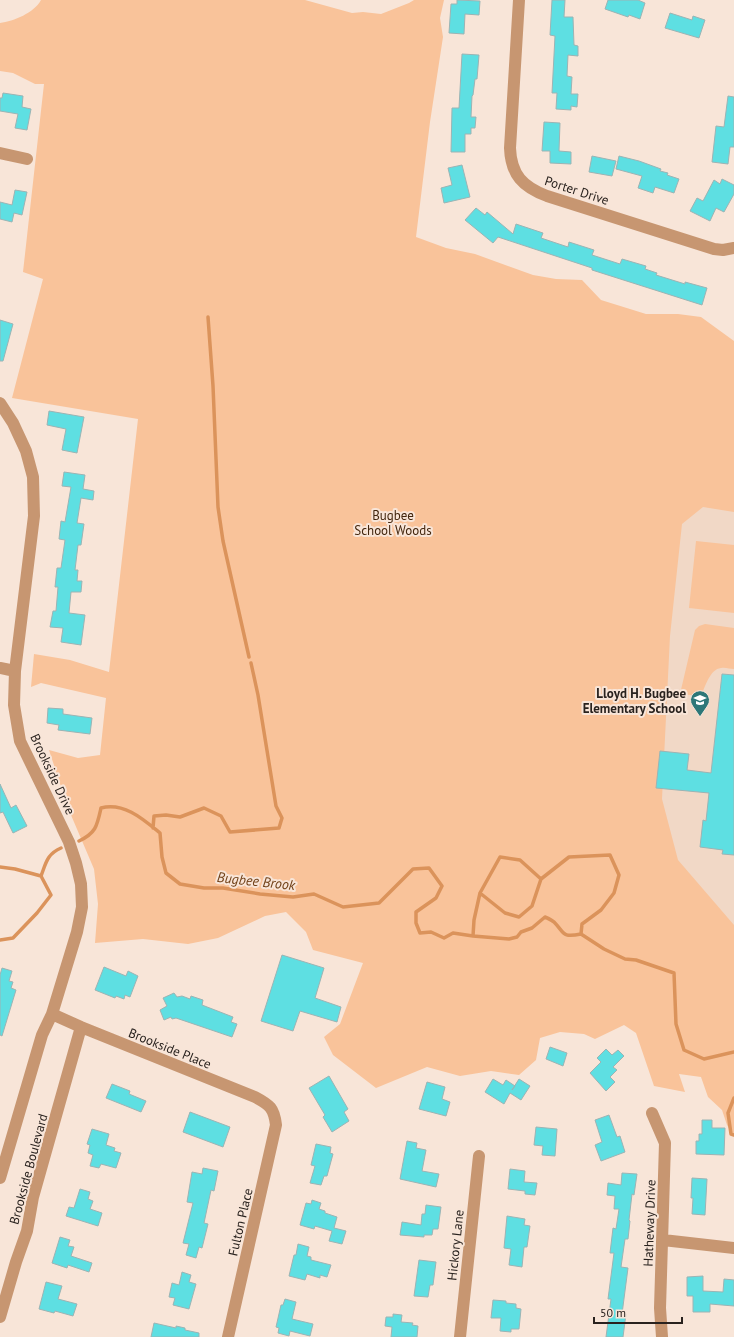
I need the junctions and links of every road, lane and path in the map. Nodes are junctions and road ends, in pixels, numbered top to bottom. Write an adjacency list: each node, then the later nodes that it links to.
1 (519, 0): 4 (street, Porter Drive)
2 (0, 153): 3 (street)
3 (27, 159)
4 (734, 248)
5 (0, 403): 7 (street, Brookside Drive)
6 (0, 668): 7 (street)
7 (15, 671): 8 (street, Brookside Drive)
8 (52, 1014): 9 (street, Brookside Place); 13 (street, Brookside Boulevard)
9 (81, 1028): 10 (street, Brookside Place); 16 (street, Brookside Boulevard)
10 (275, 1112): 17 (street, Fulton Place)
11 (652, 1113): 14 (street, Hatheway Drive)
12 (479, 1156): 18 (street, Hickory Lane)
13 (0, 1178)
14 (662, 1240): 15 (street); 19 (street, Hatheway Drive)
15 (734, 1248)
16 (0, 1317)
17 (228, 1337)
18 (460, 1337)
19 (662, 1337)

